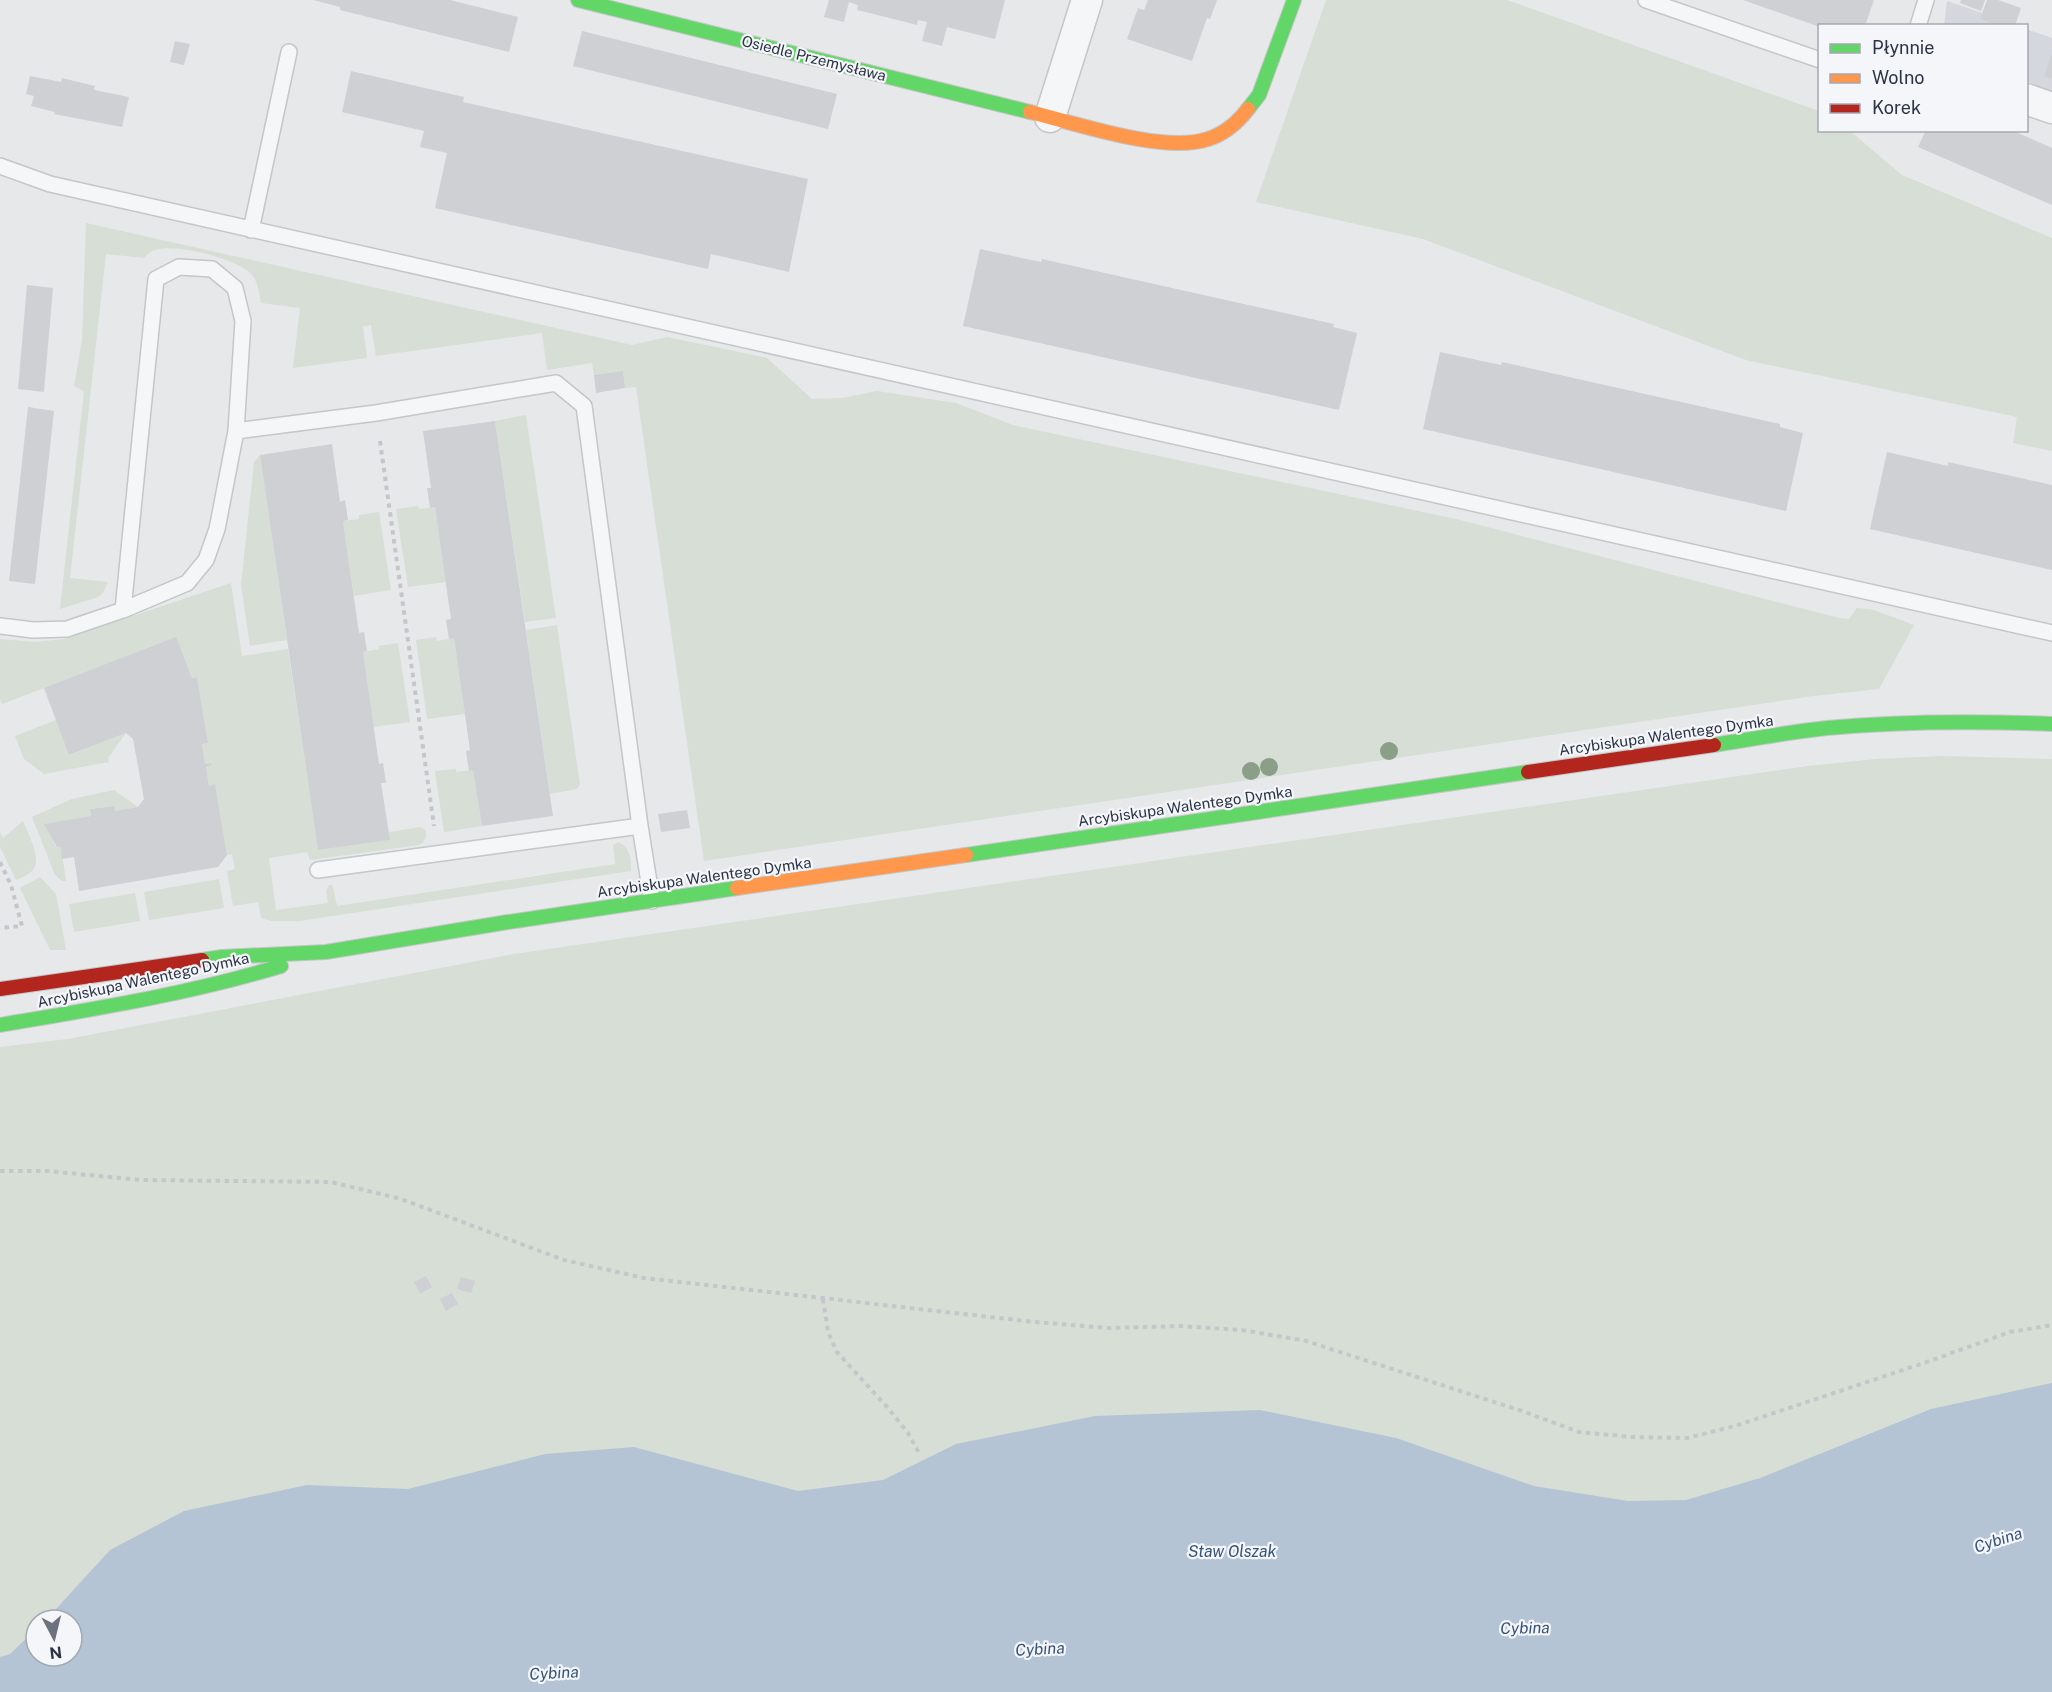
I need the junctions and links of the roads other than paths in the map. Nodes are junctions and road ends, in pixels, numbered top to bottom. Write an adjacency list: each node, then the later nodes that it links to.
1 (578, 0): 11 (street, Osiedle Przemysława)
2 (1087, 0): 11 (street)
3 (1294, 0): 11 (street, Osiedle Przemysława)
4 (1646, 0): 8 (lane)
5 (1926, 0): 6 (lane)
6 (1919, 24)
7 (289, 52): 13 (lane)
8 (1818, 59)
9 (2028, 100): 10 (street)
10 (2052, 108)
11 (1050, 117)
12 (0, 166): 13 (lane)
13 (251, 230): 17 (lane)
14 (236, 431): 15 (lane); 15 (lane); 19 (lane)
15 (123, 610): 16 (lane)
16 (0, 626)
17 (2052, 633)
18 (2052, 724): 21 (street, Arcybiskupa Walentego Dymka)
19 (640, 826): 20 (lane); 21 (lane)
20 (318, 870)
21 (652, 901): 22 (street, Arcybiskupa Walentego Dymka)
22 (326, 952): 23 (street, Arcybiskupa Walentego Dymka); 25 (street, Arcybiskupa Walentego Dymka)
23 (0, 989)
24 (0, 994): 25 (street)
25 (3, 1025)

